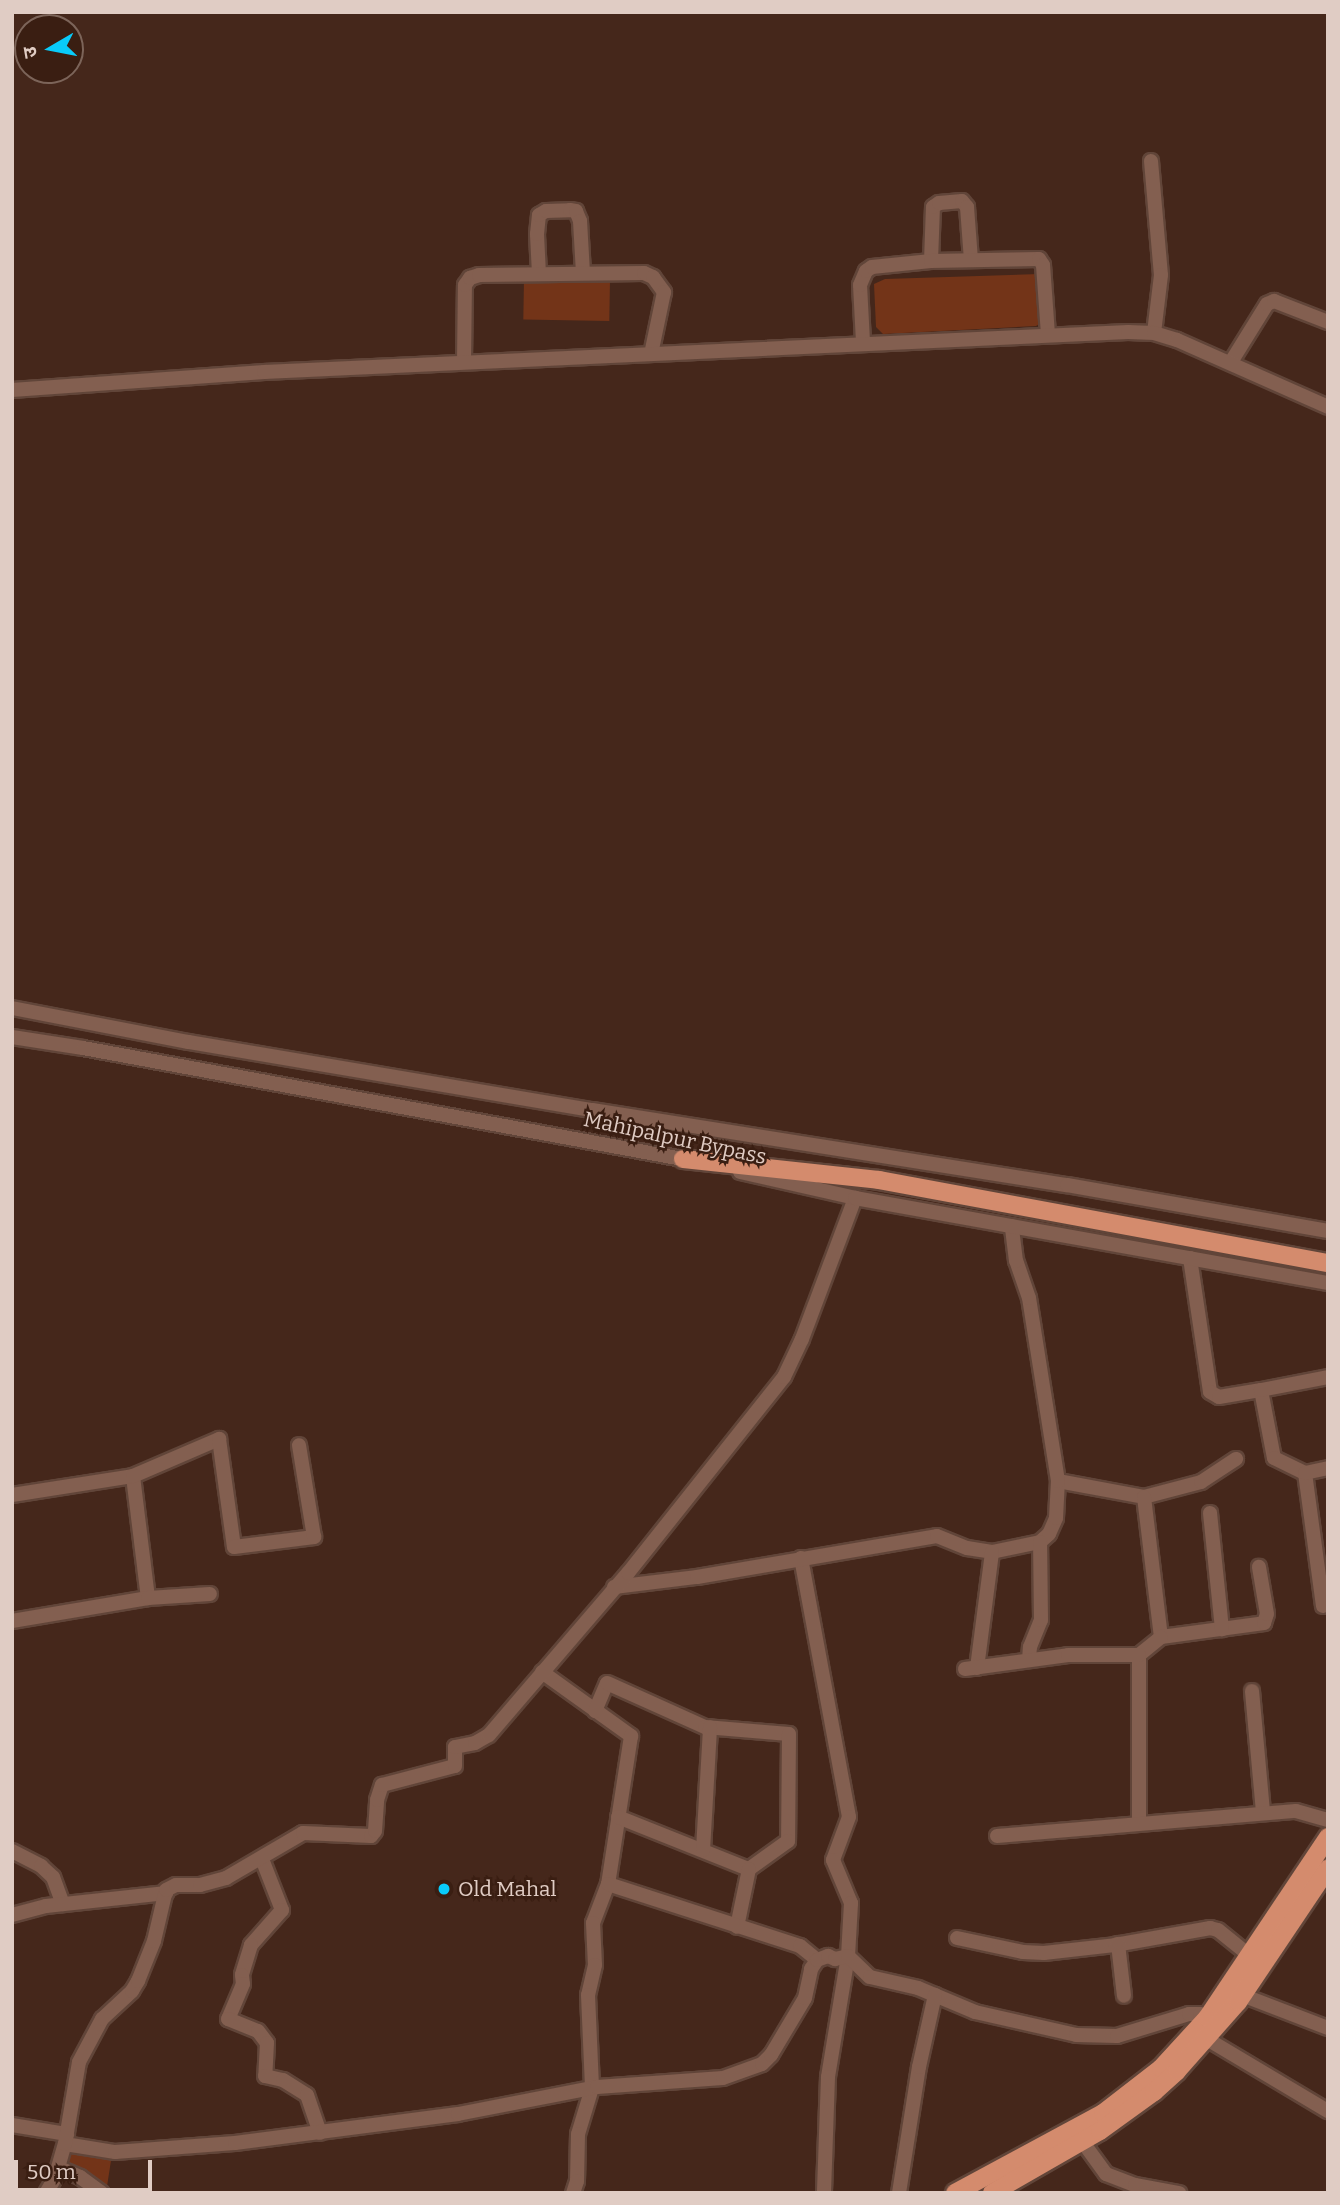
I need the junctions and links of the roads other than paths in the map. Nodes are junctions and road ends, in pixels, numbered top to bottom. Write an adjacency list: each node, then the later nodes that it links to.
1 (1151, 161): 7 (street)
2 (971, 260): 3 (street); 3 (street); 8 (street)
3 (931, 261): 9 (street)
4 (583, 273): 5 (street); 5 (street); 10 (street)
5 (539, 274): 11 (street)
6 (1328, 322): 12 (street)
7 (1154, 333): 8 (street); 12 (street)
8 (1048, 335): 9 (street)
9 (863, 342): 10 (street)
10 (651, 354): 11 (street)
11 (464, 362): 13 (street)
12 (1231, 362): 14 (street)
13 (12, 390)
14 (1328, 407)
15 (12, 1008): 20 (street, Mahipalpur Bypass)
16 (12, 1037): 17 (street, Mahipalpur Bypass)
17 (683, 1159): 18 (street, Mahipalpur Bypass); 22 (main road)
18 (855, 1198): 19 (street, Mahipalpur Bypass); 39 (street)
19 (1012, 1226): 21 (street, Mahipalpur Bypass); 31 (street)
20 (1328, 1231)
21 (1190, 1258): 23 (street, Mahipalpur Bypass); 25 (street)
22 (1328, 1263)
23 (1328, 1283)
24 (1328, 1377): 25 (street)
25 (1261, 1390): 29 (street)
26 (299, 1445): 30 (street)
27 (1236, 1459): 33 (street)
28 (1328, 1468): 29 (street)
29 (1305, 1473): 42 (street)
30 (133, 1476): 32 (street); 41 (street)
31 (1058, 1481): 33 (street); 35 (street)
32 (12, 1495)
33 (1144, 1497): 45 (street)
34 (1210, 1513): 44 (street)
35 (1040, 1542): 36 (street); 47 (street)
36 (992, 1552): 37 (street); 47 (street)
37 (801, 1558): 39 (street); 71 (street)
38 (1259, 1567): 44 (street)
39 (614, 1587): 48 (street)
40 (210, 1594): 41 (street)
41 (148, 1598): 43 (street)
42 (1323, 1606)
43 (12, 1621)
44 (1222, 1629): 45 (street)
45 (1161, 1637): 46 (street)
46 (1139, 1655): 47 (street); 55 (street)
47 (1029, 1660)
48 (542, 1672): 50 (street); 60 (street)
49 (1252, 1691): 52 (street)
50 (595, 1711): 51 (street); 53 (street)
51 (710, 1727): 59 (street); 62 (street)
52 (1263, 1812): 54 (street); 55 (street)
53 (618, 1817): 59 (street); 63 (street)
54 (1328, 1820)
55 (1139, 1822): 56 (street)
56 (997, 1836)
57 (1328, 1837): 70 (main road)
58 (12, 1850): 65 (street)
59 (703, 1850): 62 (street)
60 (262, 1859): 64 (street); 82 (street)
61 (1328, 1868): 74 (main road)
62 (749, 1869): 67 (street)
63 (608, 1884): 67 (street); 79 (street)
64 (166, 1893): 65 (street); 83 (street)
65 (63, 1904): 66 (street)
66 (12, 1915)
67 (737, 1927): 72 (street)
68 (957, 1938): 69 (street)
69 (1118, 1944): 70 (street); 75 (street)
70 (1249, 1955): 76 (main road)
71 (848, 1956): 72 (street); 73 (street); 89 (street)
72 (817, 1960): 79 (street)
73 (935, 1995): 76 (street); 90 (street)
74 (1242, 1995): 77 (street); 78 (main road)
75 (1124, 1996)
76 (1207, 2018): 91 (main road)
77 (1328, 2028)
78 (1207, 2039): 80 (street); 84 (main road)
79 (592, 2088): 82 (street); 88 (street)
80 (1328, 2111)
81 (12, 2125): 83 (street)
82 (320, 2133): 83 (street)
83 (66, 2139): 85 (street)
84 (1082, 2141): 92 (main road); 93 (street)
85 (59, 2168): 86 (street); 87 (street)
86 (47, 2193)
87 (102, 2193)
88 (573, 2193)
89 (824, 2193)
90 (900, 2193)
91 (955, 2193)
92 (992, 2193)
93 (1179, 2193)

